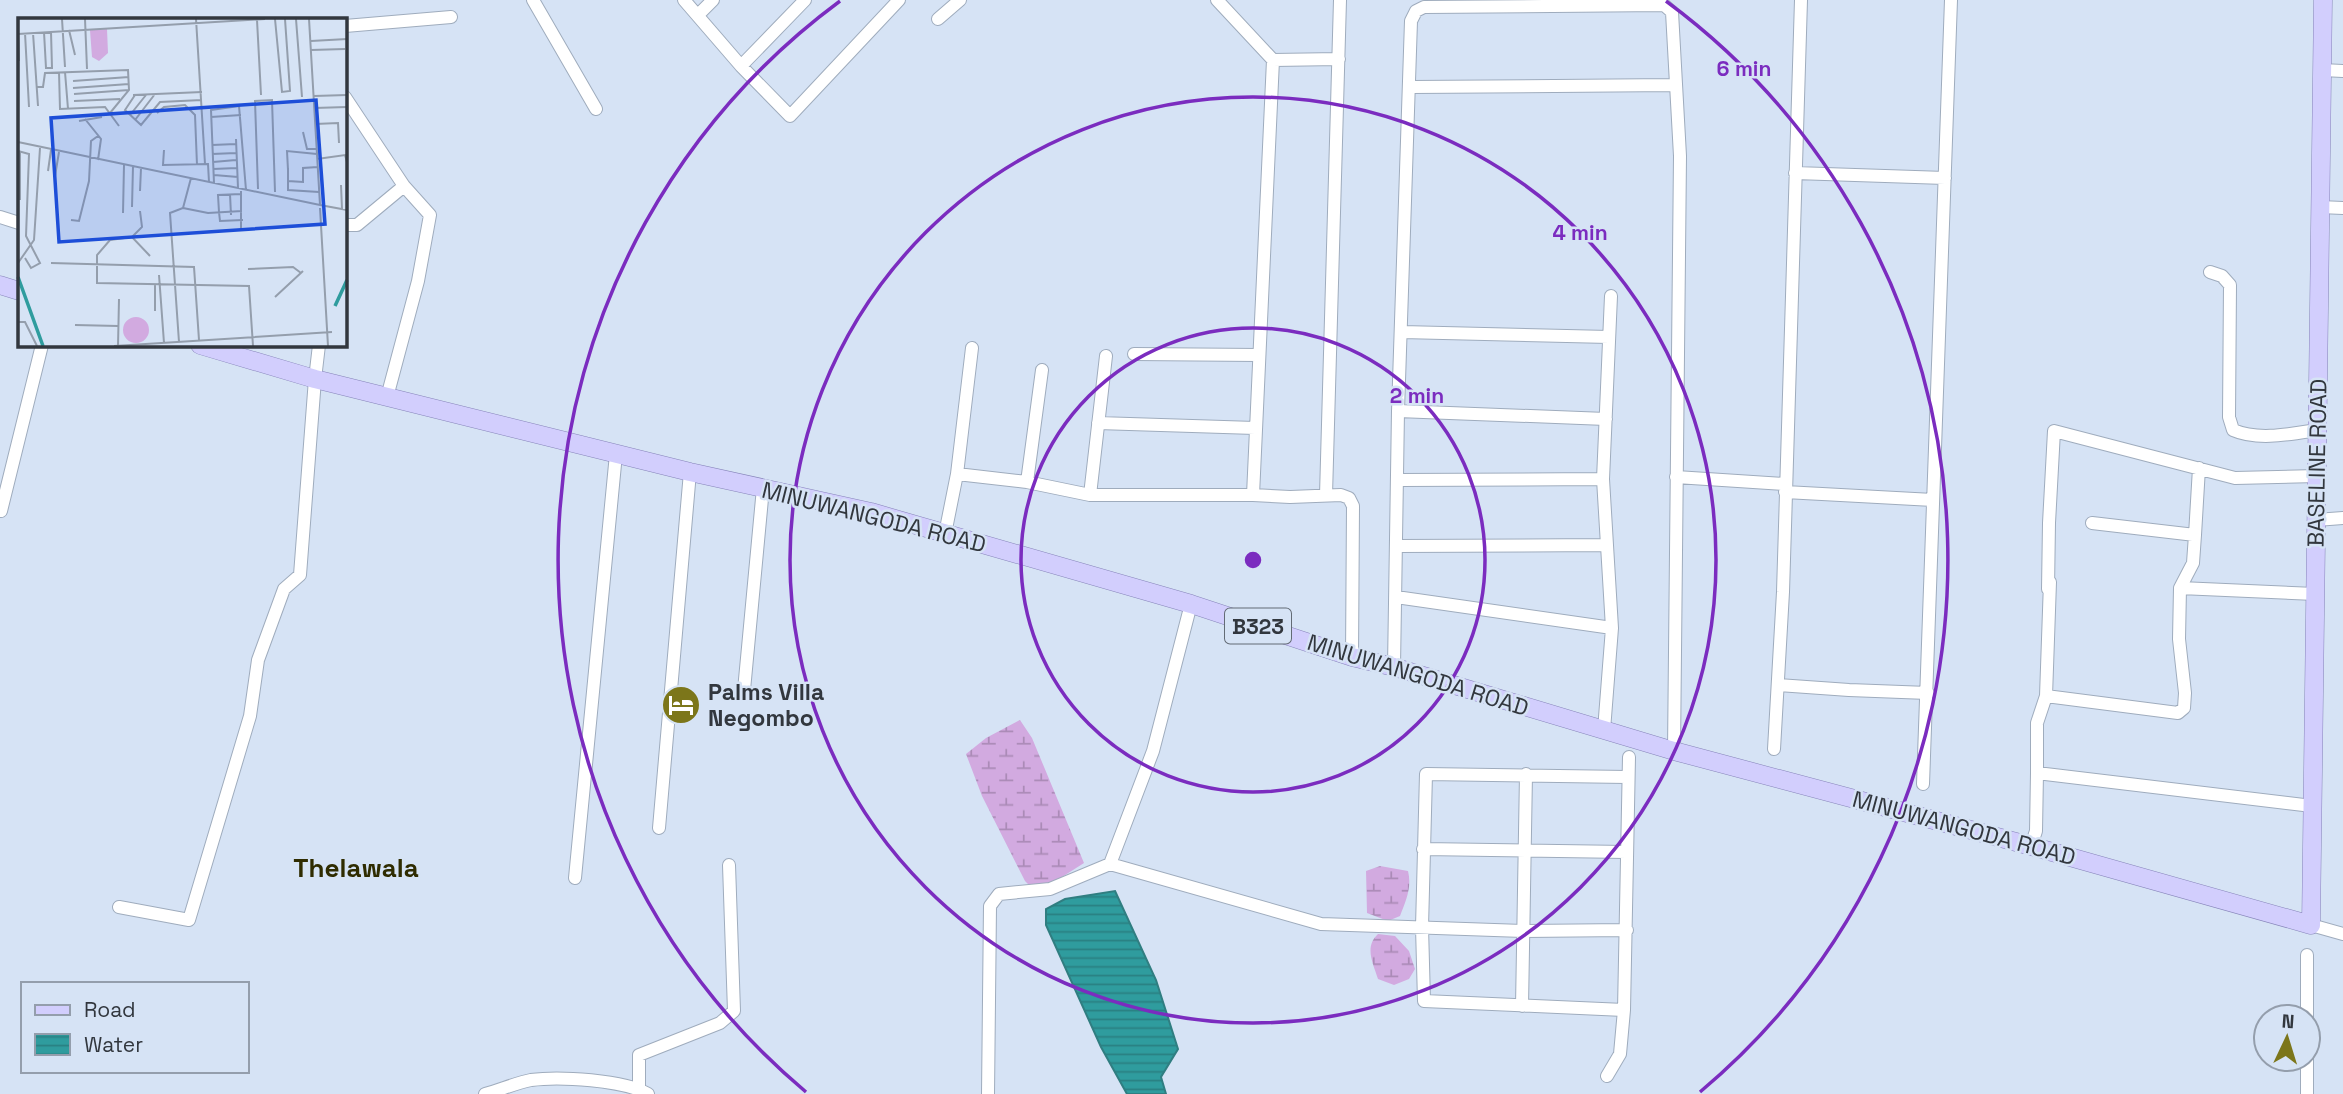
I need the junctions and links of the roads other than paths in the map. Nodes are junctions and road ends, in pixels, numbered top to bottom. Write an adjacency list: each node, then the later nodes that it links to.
1 (533, 0): 24 (street)
2 (684, 0): 12 (street)
3 (713, 0): 12 (street)
4 (805, 0): 18 (street)
5 (899, 0): 18 (street)
6 (960, 0): 14 (street)
7 (1217, 0): 16 (street)
8 (1340, 0): 17 (street)
9 (1801, 0): 25 (street)
10 (1951, 0): 26 (street)
11 (2323, 0): 19 (main road, BASELINE ROAD)
12 (698, 15): 18 (street)
13 (451, 17): 15 (street)
14 (938, 19)
15 (346, 26)
16 (1273, 60): 17 (street); 42 (street)
17 (1339, 60): 65 (street)
18 (741, 66)
19 (2322, 70): 20 (street); 28 (main road, BASELINE ROAD)
20 (2343, 71)
21 (1674, 85): 22 (street); 22 (street); 57 (street)
22 (1411, 87): 35 (street)
23 (346, 99): 27 (street)
24 (596, 109)
25 (1796, 173): 26 (street); 62 (street)
26 (1945, 178): 66 (street)
27 (404, 186): 32 (street); 46 (street)
28 (2320, 207): 29 (street); 51 (main road, BASELINE ROAD)
29 (2343, 208)
30 (0, 217): 31 (street)
31 (18, 223)
32 (346, 225)
33 (2210, 272): 51 (street)
34 (1611, 296): 36 (street)
35 (1402, 332): 36 (street); 47 (street)
36 (1609, 337): 48 (street)
37 (42, 346): 67 (street)
38 (203, 346): 45 (main road, MINUWANGODA ROAD / B323)
39 (319, 346): 45 (street)
40 (972, 348): 55 (street)
41 (1134, 354): 42 (street)
42 (1259, 355): 50 (street)
43 (1106, 356): 49 (street)
44 (1042, 370): 60 (street)
45 (315, 379): 46 (main road, MINUWANGODA ROAD / B323); 105 (street)
46 (387, 397): 52 (main road, MINUWANGODA ROAD / B323)
47 (1398, 411): 48 (street); 59 (street)
48 (1606, 419): 58 (street)
49 (1098, 423): 50 (street); 63 (street)
50 (1255, 428): 64 (street)
51 (2317, 430): 56 (main road, BASELINE ROAD)
52 (615, 454): 54 (main road, MINUWANGODA ROAD / B323); 104 (street)
53 (2199, 468): 56 (street); 72 (street); 81 (street)
54 (690, 472): 61 (main road, MINUWANGODA ROAD / B323); 97 (street)
55 (957, 474): 60 (street); 71 (street)
56 (2317, 476): 69 (main road, BASELINE ROAD)
57 (1676, 477): 62 (street); 90 (street)
58 (1602, 479): 59 (street); 73 (street)
59 (1399, 480): 74 (street)
60 (1027, 482): 63 (street)
61 (762, 488): 71 (main road, MINUWANGODA ROAD / B323); 85 (street)
62 (1785, 488): 66 (street); 84 (street)
63 (1090, 495): 64 (street)
64 (1253, 495): 65 (street)
65 (1326, 495): 82 (street)
66 (1933, 500): 86 (street)
67 (1, 511)
68 (2343, 518): 69 (street)
69 (2316, 520): 77 (main road, BASELINE ROAD)
70 (2092, 523): 72 (street)
71 (945, 534): 79 (main road, MINUWANGODA ROAD / B323)
72 (2195, 536): 76 (street)
73 (1607, 545): 74 (street); 80 (street)
74 (1397, 546): 78 (street)
75 (2050, 582): 81 (street)
76 (2180, 588): 77 (street); 87 (street)
77 (2315, 594): 96 (main road, BASELINE ROAD)
78 (1396, 597): 80 (street); 83 (street)
79 (1191, 604): 82 (main road, MINUWANGODA ROAD / B323); 102 (street)
80 (1612, 628): 88 (street)
81 (2048, 628): 87 (street)
82 (1352, 657): 83 (main road, MINUWANGODA ROAD / B323)
83 (1394, 667): 88 (main road, MINUWANGODA ROAD / B323)
84 (1778, 685): 86 (street); 89 (street)
85 (744, 690)
86 (1928, 693): 95 (street)
87 (2046, 696): 93 (street)
88 (1604, 730): 90 (main road, MINUWANGODA ROAD / B323)
89 (1774, 749)
90 (1674, 751): 98 (main road, MINUWANGODA ROAD / B323)
91 (1629, 757): 94 (street)
92 (1527, 774): 94 (street); 99 (street); 100 (street)
93 (2037, 774): 96 (street); 98 (street)
94 (1627, 777): 101 (street)
95 (1923, 785)
96 (2312, 806): 106 (main road, BASELINE ROAD)
97 (659, 828)
98 (2031, 846): 106 (main road, MINUWANGODA ROAD / B323)
99 (1423, 849): 100 (street); 107 (street)
100 (1524, 851): 101 (street); 109 (street)
101 (1626, 852): 108 (street)
102 (1110, 864): 107 (street); 119 (street)
103 (729, 865): 117 (street)
104 (575, 878)
105 (118, 907)
106 (2311, 925): 110 (street)
107 (1422, 927): 109 (street); 113 (street)
108 (1627, 930): 109 (street); 114 (street)
109 (1523, 931): 113 (street)
110 (2343, 934)
111 (2307, 955): 112 (street)
112 (2307, 1003)
113 (1522, 1006): 114 (street)
114 (1624, 1010): 116 (street)
115 (2307, 1073): 120 (street)
116 (1607, 1076)
117 (644, 1091): 118 (street)
118 (485, 1094)
119 (988, 1094)
120 (2307, 1094)

